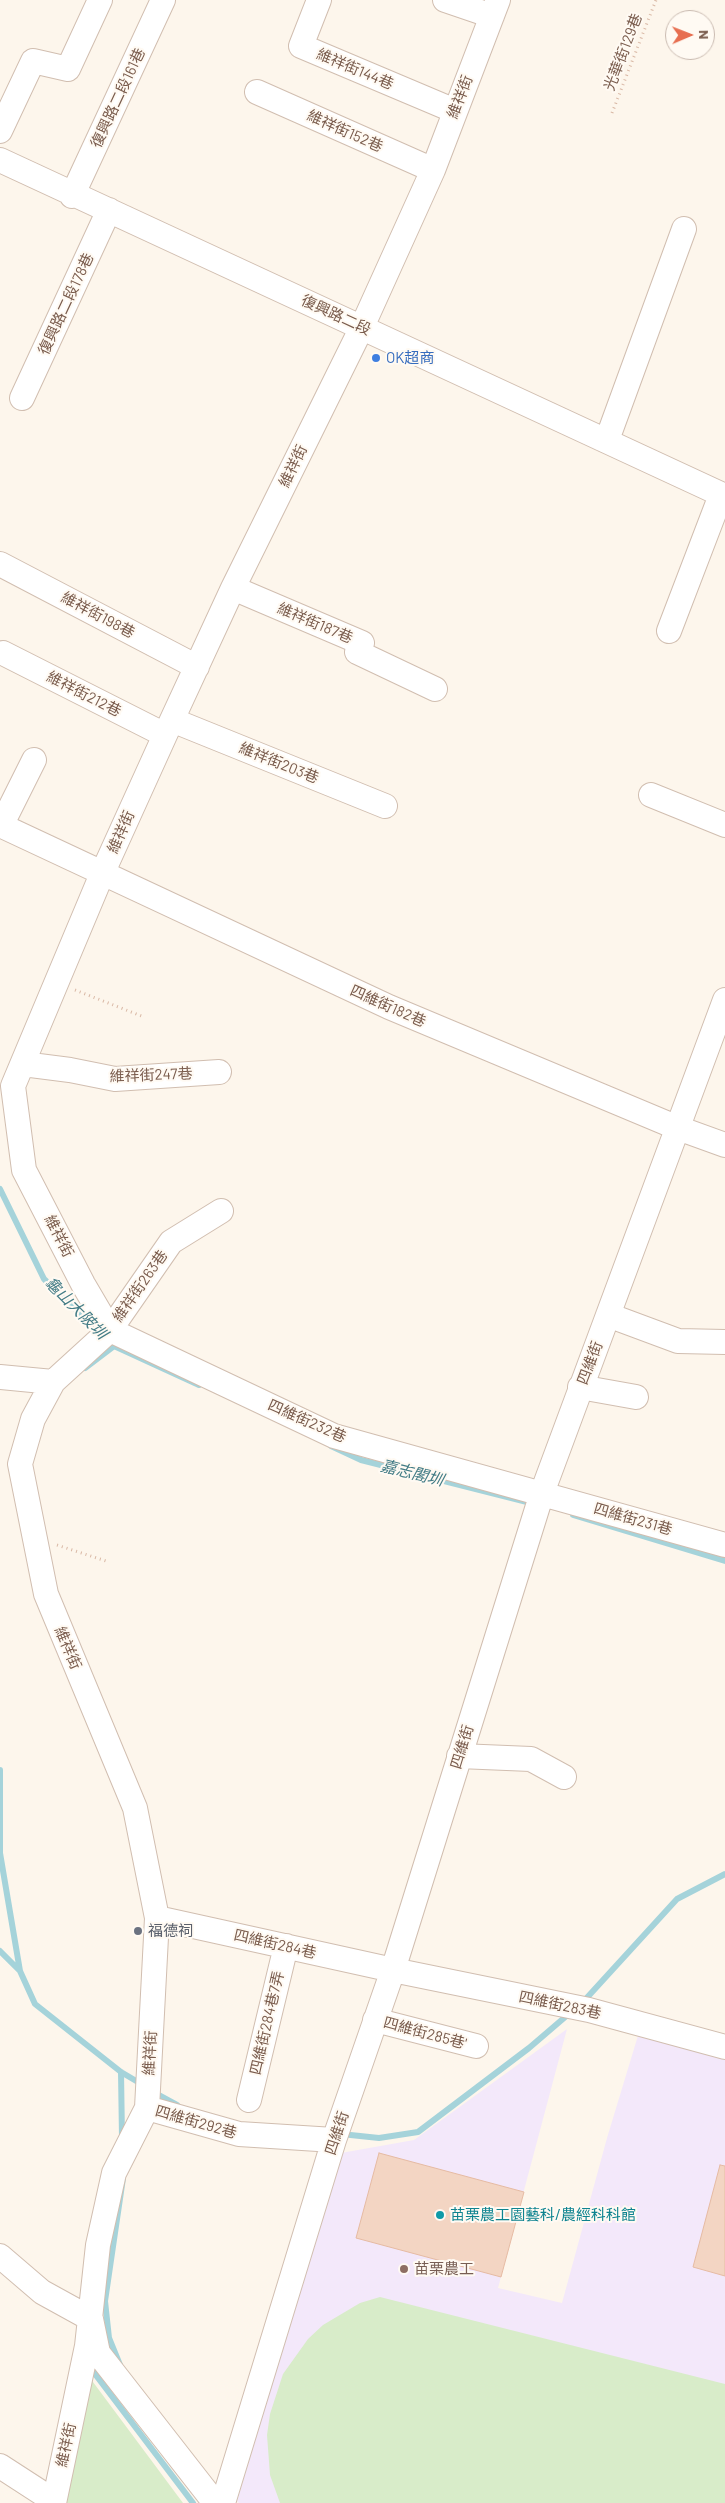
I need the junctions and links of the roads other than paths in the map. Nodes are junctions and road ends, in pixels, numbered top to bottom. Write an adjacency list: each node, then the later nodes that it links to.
1 (100, 0): 8 (street)
2 (163, 0): 11 (street, 復興路二段161巷)
3 (319, 0): 7 (street, 維祥街144巷)
4 (445, 0): 5 (street)
5 (495, 8): 7 (street, 維祥街)
6 (257, 92): 10 (street, 維祥街152巷)
7 (455, 111): 10 (street, 維祥街)
8 (0, 131)
9 (0, 160): 11 (street, 復興路二段)
10 (433, 170): 14 (street, 維祥街)
11 (72, 196): 12 (street, 復興路二段)
12 (109, 210): 14 (street, 復興路二段); 15 (street, 復興路二段178巷)
13 (684, 229): 16 (street)
14 (362, 327): 16 (street, 復興路二段); 19 (street, 維祥街)
15 (22, 398)
16 (607, 440): 17 (street, 復興路二段)
17 (723, 495): 20 (street)
18 (0, 564): 22 (street, 維祥街198巷)
19 (234, 588): 22 (street, 維祥街); 23 (street, 維祥街187巷)
20 (669, 631)
21 (3, 653): 24 (street, 維祥街212巷)
22 (197, 667): 24 (street, 維祥街)
23 (435, 689)
24 (169, 728): 27 (street, 維祥街203巷); 30 (street, 維祥街)
25 (34, 760): 29 (street)
26 (651, 795): 28 (street)
27 (385, 806)
28 (725, 825)
29 (1, 826): 30 (street, 四維街182巷)
30 (102, 874): 32 (street, 維祥街); 35 (street, 四維街182巷)
31 (725, 1000): 35 (street, 四維街)
32 (23, 1064): 33 (street, 維祥街247巷); 34 (street, 維祥街)
33 (220, 1072)
34 (6, 1081): 39 (street, 維祥街)
35 (678, 1128): 36 (street, 四維街182巷); 38 (street, 四維街)
36 (725, 1145)
37 (221, 1212): 39 (street, 維祥街263巷)
38 (608, 1315): 40 (street); 43 (street, 四維街)
39 (110, 1330): 42 (street, 維祥街); 45 (street, 四維街232巷)
40 (725, 1342)
41 (0, 1377): 42 (street)
42 (53, 1382): 49 (street, 維祥街)
43 (580, 1387): 44 (street); 45 (street, 四維街)
44 (636, 1397)
45 (542, 1493): 46 (street, 四維街231巷); 47 (street, 四維街)
46 (725, 1546)
47 (459, 1756): 48 (street); 51 (street, 四維街)
48 (564, 1777)
49 (157, 1918): 50 (street, 四維街284巷); 56 (street, 維祥街)
50 (286, 1946): 51 (street, 四維街284巷); 55 (street, 四維街284巷7弄)
51 (392, 1970): 52 (street, 四維街); 54 (street, 四維街283巷)
52 (375, 2020): 53 (street, 四維街285巷'); 57 (street, 四維街)
53 (476, 2046)
54 (725, 2047)
55 (249, 2100)
56 (147, 2108): 57 (street, 四維街292巷); 59 (street, 維祥街)
57 (334, 2140): 63 (street, 四維街)
58 (0, 2256): 59 (street)
59 (91, 2319): 61 (street, 維祥街); 62 (street)
60 (0, 2466): 61 (street)
61 (54, 2502)
62 (215, 2503)
63 (223, 2503)

